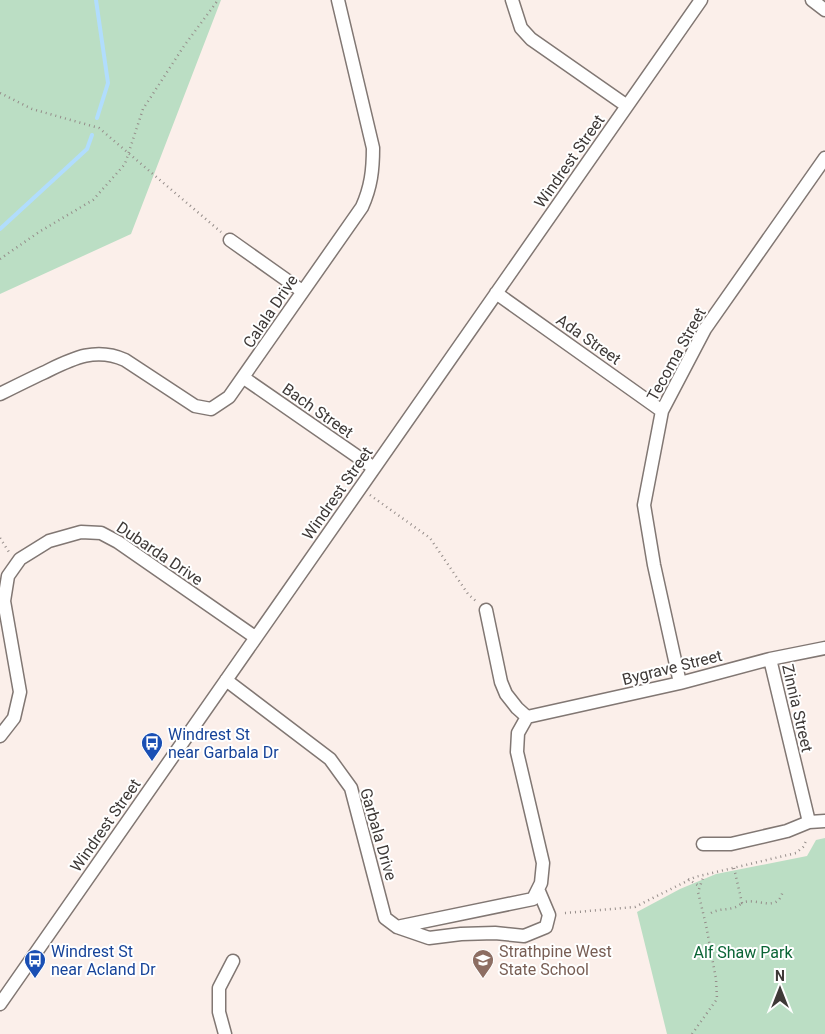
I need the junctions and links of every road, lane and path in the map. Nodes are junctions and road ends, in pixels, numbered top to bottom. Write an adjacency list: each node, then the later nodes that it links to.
1 (218, 0): 9 (path)
2 (338, 0): 13 (street, Calala Drive)
3 (512, 0): 8 (street)
4 (701, 0): 8 (street, Windrest Street)
5 (812, 0): 6 (street)
6 (825, 10)
7 (0, 94): 9 (path)
8 (627, 106): 14 (street, Windrest Street)
9 (129, 154): 11 (path); 12 (path)
10 (825, 158): 17 (street, Tecoma Street)
11 (230, 240): 13 (street)
12 (0, 259)
13 (302, 291): 15 (street, Calala Drive)
14 (496, 293): 17 (street, Ada Street); 18 (street, Windrest Street)
15 (244, 378): 16 (street, Calala Drive); 18 (street, Bach Street)
16 (0, 394)
17 (662, 411): 27 (street, Tecoma Street)
18 (374, 468): 23 (street, Windrest Street)
19 (370, 495): 22 (path)
20 (0, 538): 21 (path)
21 (10, 553)
22 (486, 610): 28 (street)
23 (255, 637): 26 (street, Windrest Street); 29 (street, Dubarda Drive)
24 (825, 648): 25 (street, Bygrave Street)
25 (770, 659): 27 (street, Bygrave Street); 31 (street, Zinnia Street)
26 (226, 680): 45 (street, Garbala Drive); 47 (street, Windrest Street)
27 (680, 683): 28 (street, Bygrave Street)
28 (527, 717): 40 (street)
29 (0, 736)
30 (825, 821): 31 (street)
31 (809, 822): 33 (street)
32 (806, 839): 35 (path)
33 (703, 844)
34 (722, 866): 36 (path)
35 (734, 868): 36 (path); 42 (path)
36 (724, 870): 37 (path)
37 (704, 875): 38 (path); 39 (path)
38 (688, 880): 39 (path); 43 (path)
39 (699, 886): 49 (path)
40 (538, 889): 45 (street); 45 (street)
41 (782, 890): 42 (path)
42 (742, 903): 44 (path)
43 (565, 913)
44 (711, 913)
45 (397, 927)
46 (233, 961): 48 (street)
47 (0, 1004)
48 (225, 1034)
49 (692, 1034)

